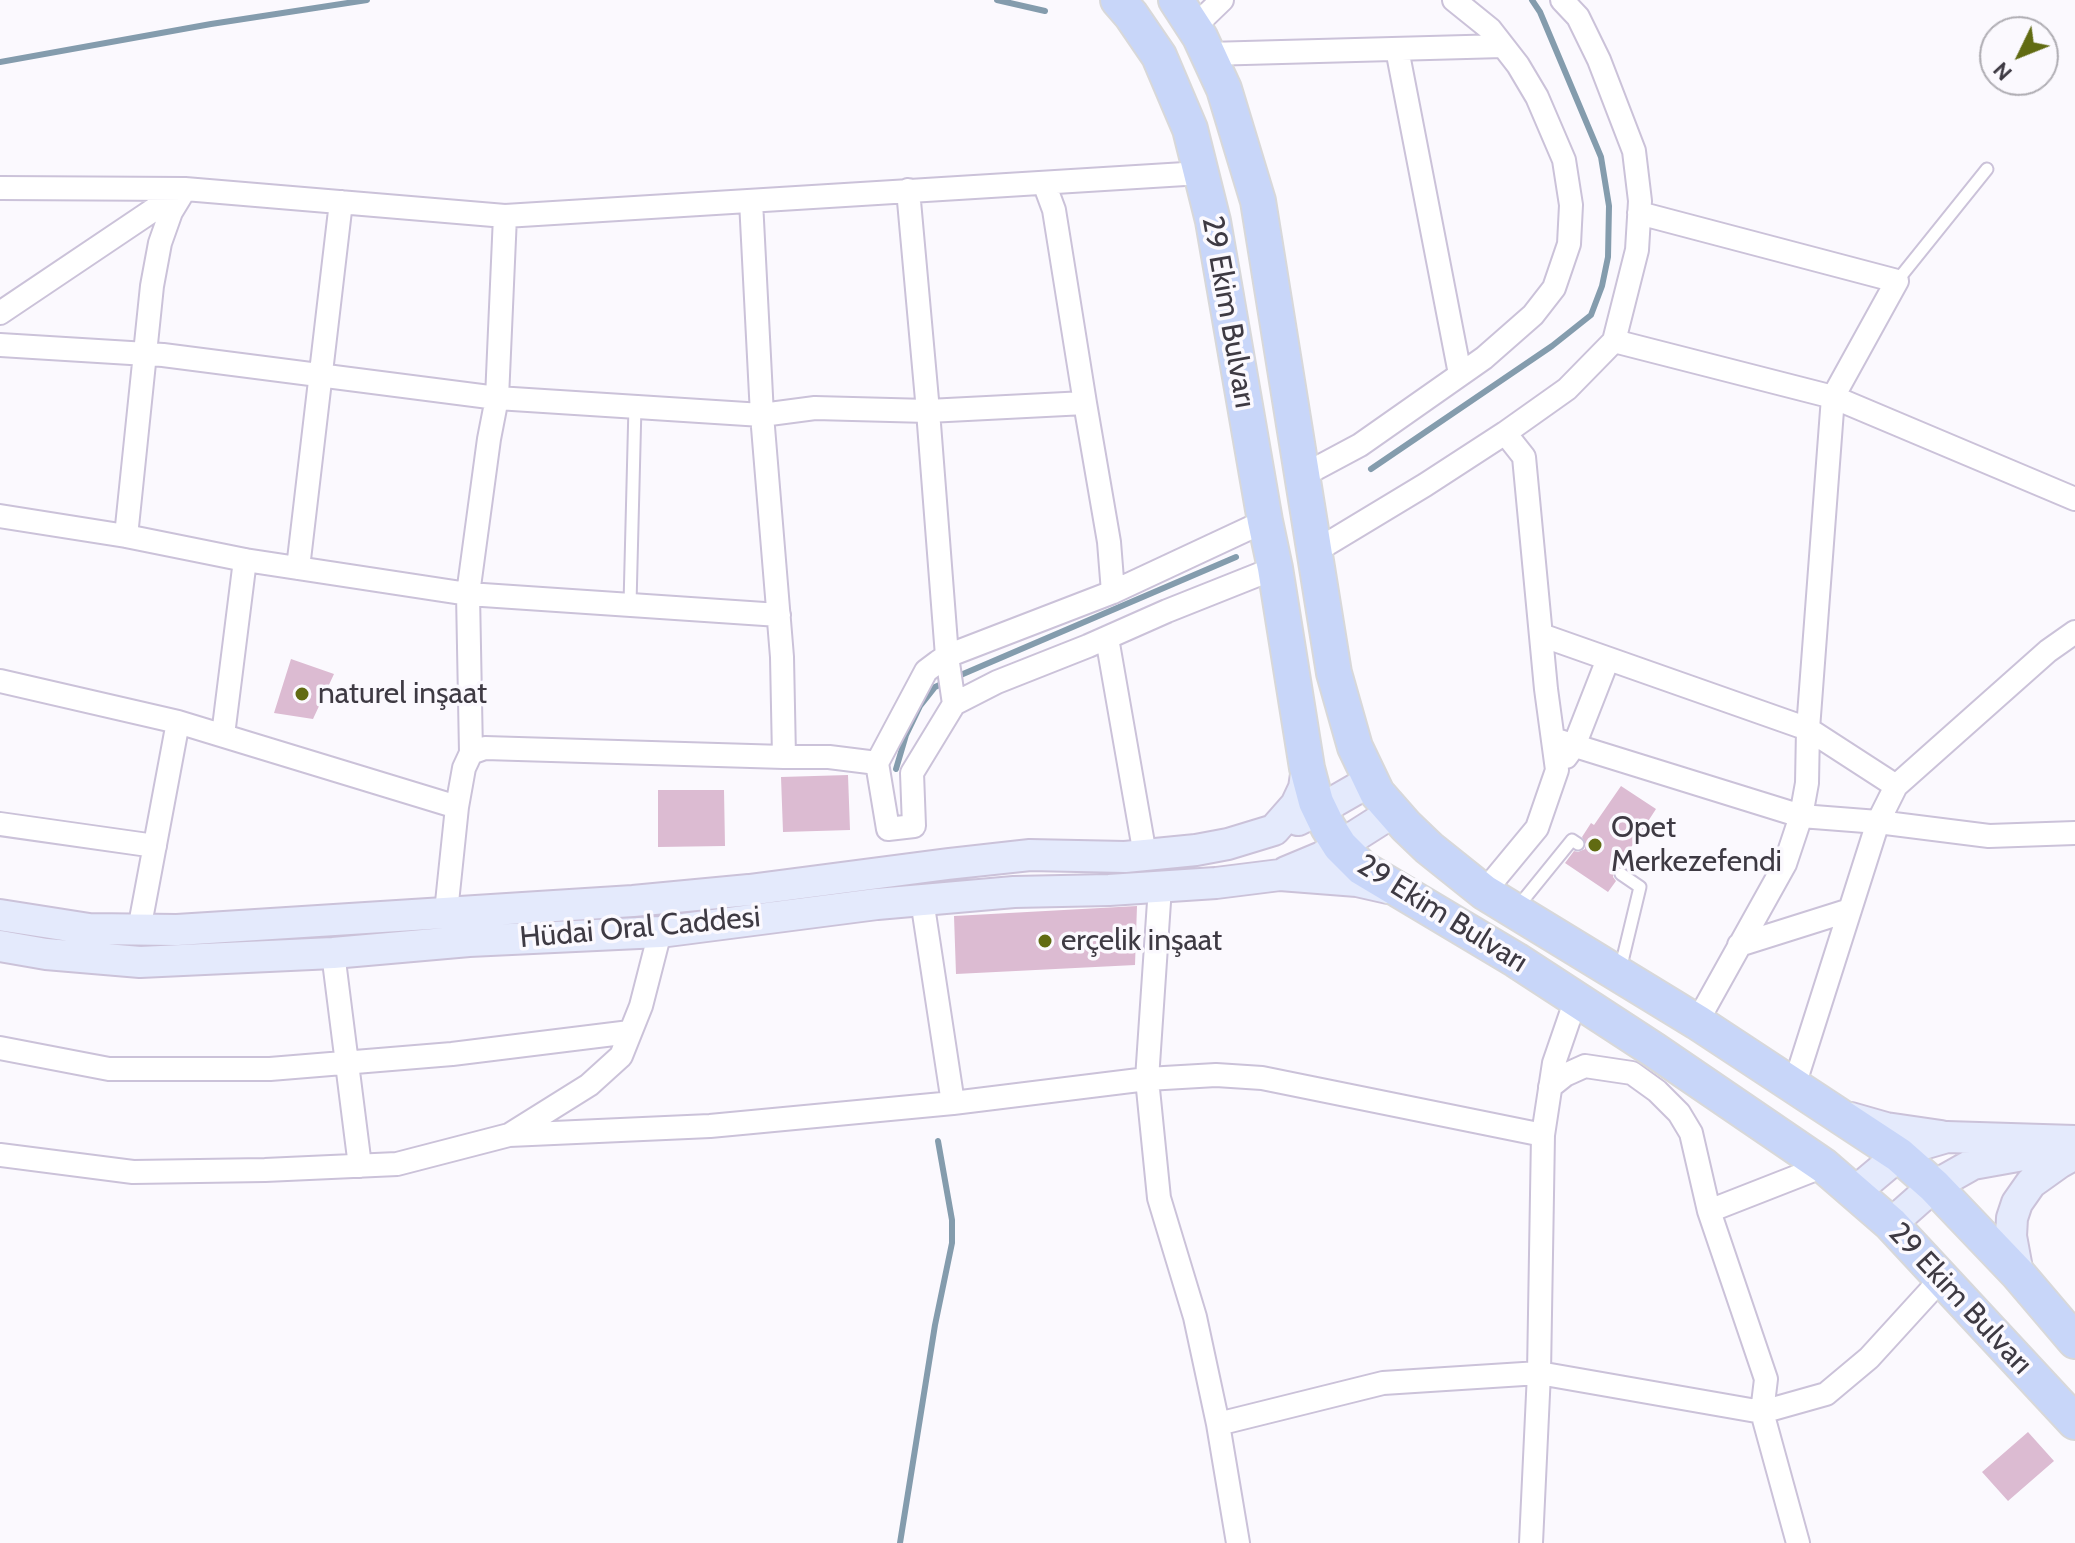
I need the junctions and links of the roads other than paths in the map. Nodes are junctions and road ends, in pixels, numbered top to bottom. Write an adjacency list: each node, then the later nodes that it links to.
1 (1118, 0): 9 (main road, 29 Ekim Bulvarı)
2 (1222, 0): 5 (street)
3 (1454, 0): 6 (street)
4 (1562, 0): 16 (street)
5 (1193, 27): 7 (street); 32 (main road, 29 Ekim Bulvarı)
6 (1503, 46): 7 (street); 23 (street)
7 (1397, 49): 23 (street)
8 (1987, 169): 18 (lane)
9 (1201, 173): 10 (street); 35 (main road, 29 Ekim Bulvarı)
10 (1044, 183): 13 (street); 27 (street)
11 (0, 188): 12 (street)
12 (185, 189): 15 (street); 19 (street); 22 (street)
13 (908, 190): 14 (street); 29 (street)
14 (751, 201): 17 (street); 30 (street)
15 (341, 202): 17 (street); 24 (street)
16 (1639, 213): 18 (street); 20 (street)
17 (505, 216): 26 (street)
18 (1897, 281): 25 (street)
19 (0, 313)
20 (1614, 341): 25 (street); 31 (street)
21 (0, 345): 22 (street)
22 (146, 354): 24 (street); 36 (street)
23 (1460, 374): 32 (street)
24 (321, 375): 26 (street); 39 (street)
25 (1833, 397): 33 (street); 53 (street)
26 (497, 398): 28 (street); 42 (street)
27 (1085, 403): 29 (street); 41 (street)
28 (635, 406): 30 (street); 43 (lane)
29 (928, 411): 30 (street); 49 (street)
30 (762, 415): 44 (street)
31 (1505, 433): 37 (street); 46 (street)
32 (1302, 476): 37 (main road, 29 Ekim Bulvarı)
33 (2075, 499)
34 (0, 516): 36 (street)
35 (1265, 521): 40 (main road, 29 Ekim Bulvarı); 41 (street)
36 (126, 536): 38 (street)
37 (1314, 552): 60 (main road, 29 Ekim Bulvarı)
38 (245, 560): 39 (street); 54 (street)
39 (298, 568): 42 (street)
40 (1275, 568): 47 (street); 59 (main road, 29 Ekim Bulvarı)
41 (1113, 592): 49 (street)
42 (468, 594): 43 (street); 56 (street)
43 (630, 604): 44 (street)
44 (779, 615): 57 (street)
45 (2075, 632): 61 (street)
46 (1541, 635): 48 (street); 55 (street)
47 (1107, 638): 51 (street); 73 (street)
48 (1608, 659): 53 (street); 55 (street)
49 (948, 661): 51 (street); 58 (street)
50 (0, 681): 52 (street)
51 (953, 698): 58 (street)
52 (178, 722): 54 (street); 71 (street)
53 (1808, 729): 61 (street); 65 (street)
54 (223, 735): 62 (street)
55 (1564, 742): 65 (street); 78 (street)
56 (471, 753): 57 (street); 62 (street)
57 (784, 757): 58 (street)
58 (877, 763)
59 (1307, 768): 63 (main road, 29 Ekim Bulvarı); 68 (street)
60 (1370, 781): 63 (street, Hüdai Oral Caddesi); 64 (main road, 29 Ekim Bulvarı)
61 (1896, 786): 66 (street)
62 (457, 807): 82 (street)
63 (1320, 810): 68 (street, Hüdai Oral Caddesi); 72 (main road, 29 Ekim Bulvarı)
64 (1393, 812): 72 (street); 78 (main road, 29 Ekim Bulvarı)
65 (1801, 816): 66 (street); 86 (street)
66 (1878, 822): 69 (street); 81 (street)
67 (0, 824): 71 (street)
68 (1267, 833): 73 (street, Hüdai Oral Caddesi)
69 (2075, 833)
70 (1578, 844): 80 (lane)
71 (155, 846): 84 (street)
72 (1340, 846): 75 (street); 77 (main road, 29 Ekim Bulvarı)
73 (1145, 855): 82 (street, Hüdai Oral Caddesi)
74 (1621, 874): 89 (lane)
75 (1280, 875): 76 (street, Hüdai Oral Caddesi); 77 (street)
76 (1160, 887): 79 (street, Hüdai Oral Caddesi); 95 (street)
77 (1395, 889): 90 (main road, 29 Ekim Bulvarı)
78 (1484, 892): 80 (main road, 29 Ekim Bulvarı)
79 (922, 900): 85 (street, Hüdai Oral Caddesi); 98 (street)
80 (1514, 910): 89 (main road, 29 Ekim Bulvarı)
81 (1850, 910): 86 (street); 96 (street)
82 (446, 912): 84 (street, Hüdai Oral Caddesi)
83 (0, 915): 84 (street, Hüdai Oral Caddesi)
84 (139, 930)
85 (660, 932): 88 (street, Hüdai Oral Caddesi); 92 (street)
86 (1739, 945): 91 (street)
87 (0, 946): 88 (street, Hüdai Oral Caddesi)
88 (333, 953): 94 (street)
89 (1619, 974): 91 (main road, 29 Ekim Bulvarı)
90 (1576, 999): 97 (street); 108 (main road, 29 Ekim Bulvarı)
91 (1697, 1022): 96 (main road, 29 Ekim Bulvarı)
92 (630, 1032): 94 (street); 100 (street)
93 (0, 1048): 94 (street)
94 (346, 1063): 107 (street)
95 (1147, 1079): 98 (street); 101 (street); 119 (street)
96 (1794, 1086): 99 (main road, 29 Ekim Bulvarı)
97 (1550, 1087): 101 (street); 111 (street)
98 (953, 1103): 100 (street)
99 (1838, 1114): 102 (street); 106 (main road, 29 Ekim Bulvarı)
100 (509, 1135): 107 (street)
101 (1543, 1135): 116 (street)
102 (1947, 1137): 103 (street); 106 (street)
103 (2075, 1144): 109 (street)
104 (2075, 1154): 113 (street)
105 (0, 1155): 107 (street)
106 (1899, 1155): 109 (main road, 29 Ekim Bulvarı); 110 (street)
107 (360, 1166)
108 (1824, 1166): 110 (main road, 29 Ekim Bulvarı); 111 (street)
109 (1934, 1186): 112 (street); 113 (main road, 29 Ekim Bulvarı)
110 (1855, 1192): 112 (main road, 29 Ekim Bulvarı)
111 (1709, 1211): 117 (street)
112 (1891, 1224): 114 (main road, 29 Ekim Bulvarı)
113 (2018, 1274): 115 (main road, 29 Ekim Bulvarı)
114 (1942, 1278): 117 (street); 118 (main road, 29 Ekim Bulvarı)
115 (2075, 1341)
116 (1539, 1373): 117 (street); 119 (street); 121 (street)
117 (1762, 1412): 122 (street)
118 (2075, 1422)
119 (1218, 1424): 120 (street)
120 (1238, 1543)
121 (1531, 1543)
122 (1798, 1543)

